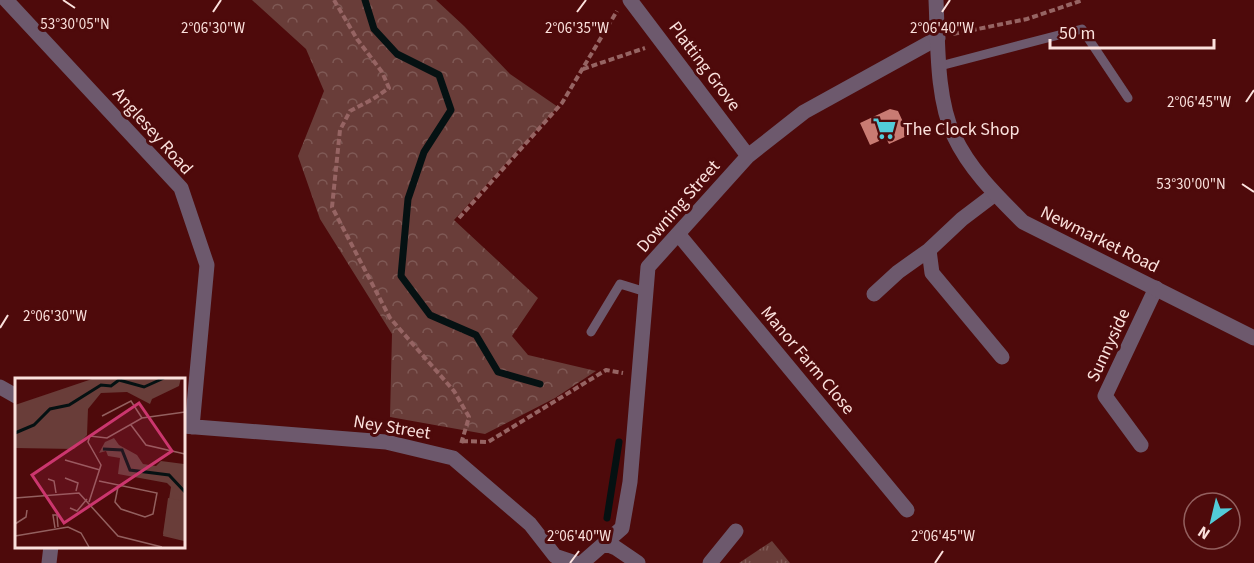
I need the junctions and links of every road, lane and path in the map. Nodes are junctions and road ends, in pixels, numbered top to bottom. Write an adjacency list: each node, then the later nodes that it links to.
1 (6, 0): 26 (street, Anglesey Road)
2 (334, 0): 28 (path)
3 (630, 0): 8 (street, Platting Grove)
4 (936, 0): 7 (street, Newmarket Road)
5 (1083, 0): 7 (path)
6 (618, 10): 10 (path)
7 (938, 38): 9 (street, Newmarket Road); 12 (street, Downing Street)
8 (662, 42): 10 (path); 12 (street, Platting Grove)
9 (940, 66): 11 (lane); 13 (street, Newmarket Road)
10 (582, 70): 14 (path)
11 (1128, 98)
12 (747, 156): 15 (street, Downing Street)
13 (995, 194): 16 (street); 17 (street, Newmarket Road)
14 (459, 218)
15 (679, 235): 18 (street, Downing Street); 31 (street, Manor Farm Close)
16 (928, 250): 19 (street); 22 (street)
17 (1156, 288): 21 (street, Newmarket Road); 29 (street, Sunnyside)
18 (646, 292): 20 (lane); 23 (street, Downing Street)
19 (874, 294)
20 (591, 332)
21 (1254, 338)
22 (1002, 357)
23 (639, 375): 28 (path); 33 (street, Downing Street)
24 (0, 387): 25 (street)
25 (15, 395)
26 (188, 426): 30 (street, Ney Street)
27 (452, 439): 28 (path)
28 (463, 441): 30 (path)
29 (1141, 445)
30 (453, 459): 36 (street, Ney Street)
31 (907, 510)
32 (736, 531): 39 (street)
33 (604, 543): 37 (street, Downing Street); 38 (street)
34 (51, 548): 35 (street)
35 (49, 563)
36 (576, 563)
37 (582, 563)
38 (638, 563)
39 (710, 563)

